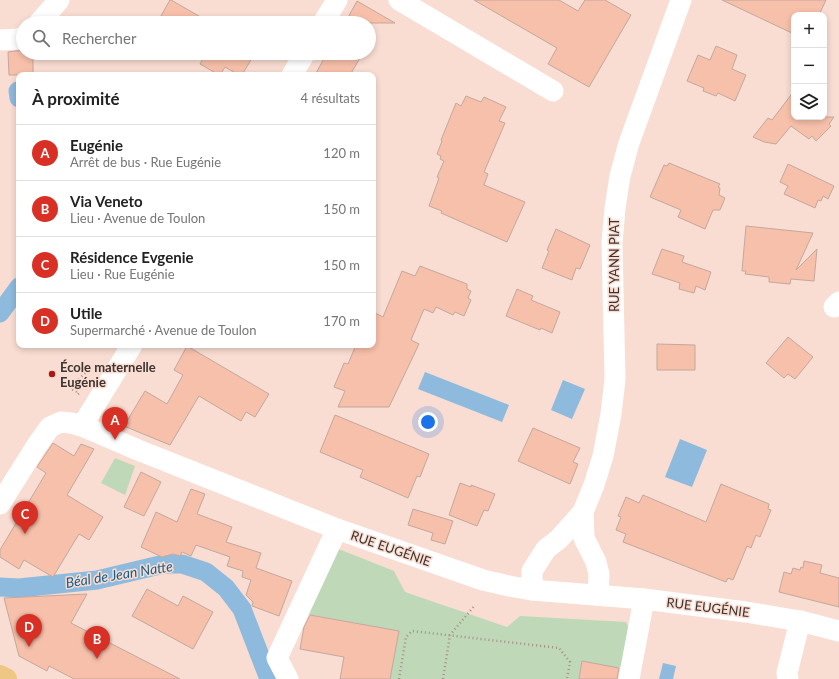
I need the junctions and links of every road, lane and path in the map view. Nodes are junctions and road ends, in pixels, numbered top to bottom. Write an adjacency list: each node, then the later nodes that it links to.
1 (59, 0): 5 (street)
2 (337, 0): 6 (street)
3 (399, 0): 11 (street)
4 (680, 0): 17 (street, RUE YANN PIAT)
5 (45, 16)
6 (327, 16)
7 (16, 39): 8 (street)
8 (0, 40)
9 (301, 60): 10 (street)
10 (294, 72)
11 (553, 91)
12 (130, 348): 15 (street)
13 (87, 371): 14 (path)
14 (76, 397)
15 (82, 426): 16 (street, RUE EUGÉNIE); 18 (street, RUE EUGÉNIE)
16 (0, 504)
17 (583, 512): 19 (street, RUE YANN PIAT); 20 (street, RUE YANN PIAT)
18 (337, 529): 21 (street, RUE EUGÉNIE); 30 (street)
19 (559, 539): 20 (street); 21 (street, RUE YANN PIAT)
20 (588, 546): 22 (street, RUE YANN PIAT)
21 (532, 590): 22 (street, RUE EUGÉNIE)
22 (598, 595): 23 (street, RUE EUGÉNIE)
23 (644, 599): 25 (street, RUE EUGÉNIE); 34 (street)
24 (475, 605): 27 (path)
25 (800, 621): 26 (street, RUE EUGÉNIE); 35 (street)
26 (839, 631)
27 (450, 636): 31 (path); 32 (path); 33 (path)
28 (0, 676): 29 (main road)
29 (6, 679)
30 (288, 679)
31 (399, 679)
32 (443, 679)
33 (567, 679)
34 (629, 679)
35 (788, 679)

